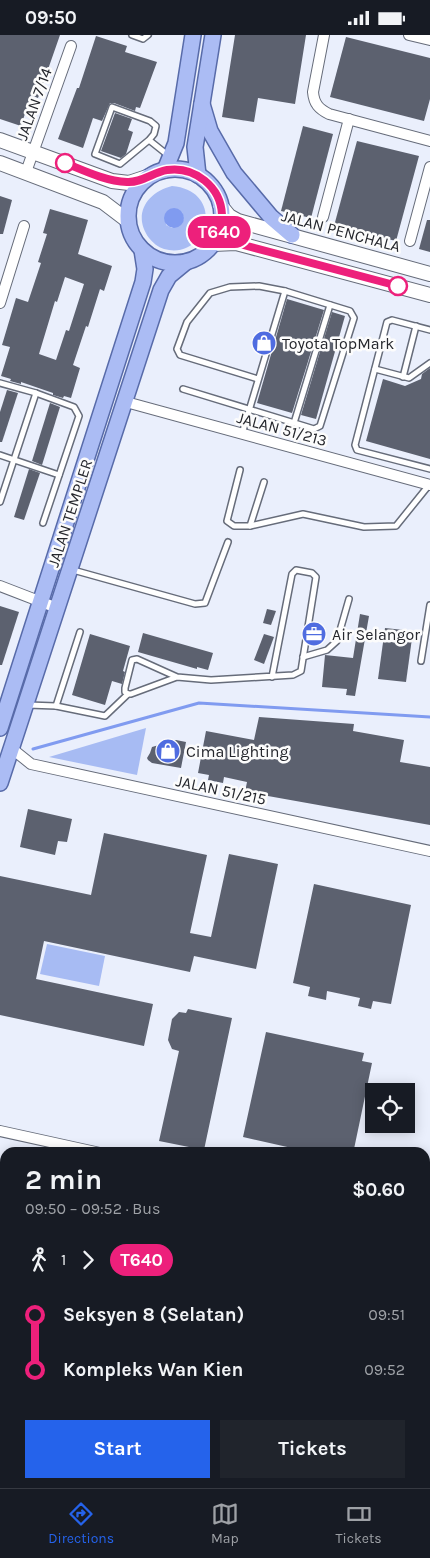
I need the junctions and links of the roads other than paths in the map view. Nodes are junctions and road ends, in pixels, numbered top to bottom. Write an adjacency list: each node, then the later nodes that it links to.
1 (132, 35): 2 (lane)
2 (148, 35)
3 (193, 35): 16 (main road)
4 (213, 35): 9 (main road)
5 (324, 35): 10 (street)
6 (409, 35): 7 (street)
7 (430, 40)
8 (71, 46): 14 (street, JALAN 7/14)
9 (202, 104): 19 (main road); 25 (main road)
10 (349, 119): 13 (street); 22 (street)
11 (0, 140): 14 (main road)
12 (149, 140): 12 (lane); 16 (lane)
13 (430, 141)
14 (33, 152): 18 (street, JALAN 7/14); 20 (main road)
15 (0, 163): 18 (main road)
16 (168, 164): 19 (main road); 20 (main road)
17 (430, 167): 26 (street)
18 (26, 172): 23 (main road)
19 (198, 175): 21 (main road)
20 (150, 176): 23 (main road)
21 (220, 205): 25 (main road, JALAN PENCHALA); 27 (main road)
22 (323, 217)
23 (128, 221): 28 (main road)
24 (24, 226): 33 (street)
25 (292, 235): 30 (main road, JALAN PENCHALA)
26 (410, 241)
27 (213, 244): 29 (main road); 32 (main road)
28 (142, 250): 29 (main road); 62 (main road, JALAN TEMPLER)
29 (186, 262): 44 (main road, JALAN TEMPLER)
30 (430, 273)
31 (285, 291): 34 (lane); 40 (lane); 40 (lane)
32 (430, 295)
33 (0, 303)
34 (330, 305): 46 (lane); 46 (lane)
35 (416, 326): 36 (lane); 38 (lane); 39 (lane)
36 (430, 330)
37 (430, 363): 39 (lane)
38 (375, 369): 39 (lane); 50 (lane)
39 (403, 377)
40 (258, 379): 45 (lane)
41 (0, 383): 43 (lane)
42 (183, 389): 45 (lane)
43 (36, 393): 49 (lane); 52 (lane)
44 (126, 402): 47 (street, JALAN 51/213); 59 (main road, JALAN TEMPLER)
45 (249, 410): 46 (lane); 47 (lane)
46 (294, 423)
47 (242, 434): 54 (street, JALAN 51/213)
48 (0, 455): 49 (lane)
49 (14, 459): 52 (lane); 55 (lane)
50 (430, 469)
51 (240, 470): 57 (lane)
52 (59, 475): 56 (lane)
53 (264, 482): 57 (lane)
54 (430, 485): 57 (lane)
55 (0, 502)
56 (43, 523)
57 (250, 526)
58 (228, 542): 59 (lane)
59 (70, 569): 64 (main road, JALAN TEMPLER)
60 (0, 586): 62 (street)
61 (349, 599): 66 (lane)
62 (40, 602): 64 (street); 73 (main road, JALAN TEMPLER)
63 (430, 605): 67 (lane)
64 (57, 608): 71 (main road, JALAN TEMPLER)
65 (80, 632): 72 (lane)
66 (303, 657): 69 (lane); 69 (lane)
67 (421, 661)
68 (177, 677): 69 (lane); 70 (lane); 70 (lane)
69 (272, 677)
70 (128, 694): 72 (lane)
71 (25, 705): 72 (lane); 74 (main road, JALAN TEMPLER)
72 (56, 706)
73 (0, 728)
74 (11, 749): 75 (main road, JALAN TEMPLER); 76 (street, JALAN 51/215)
75 (0, 783)
76 (430, 851)
77 (0, 1131): 78 (street)
78 (73, 1147)

